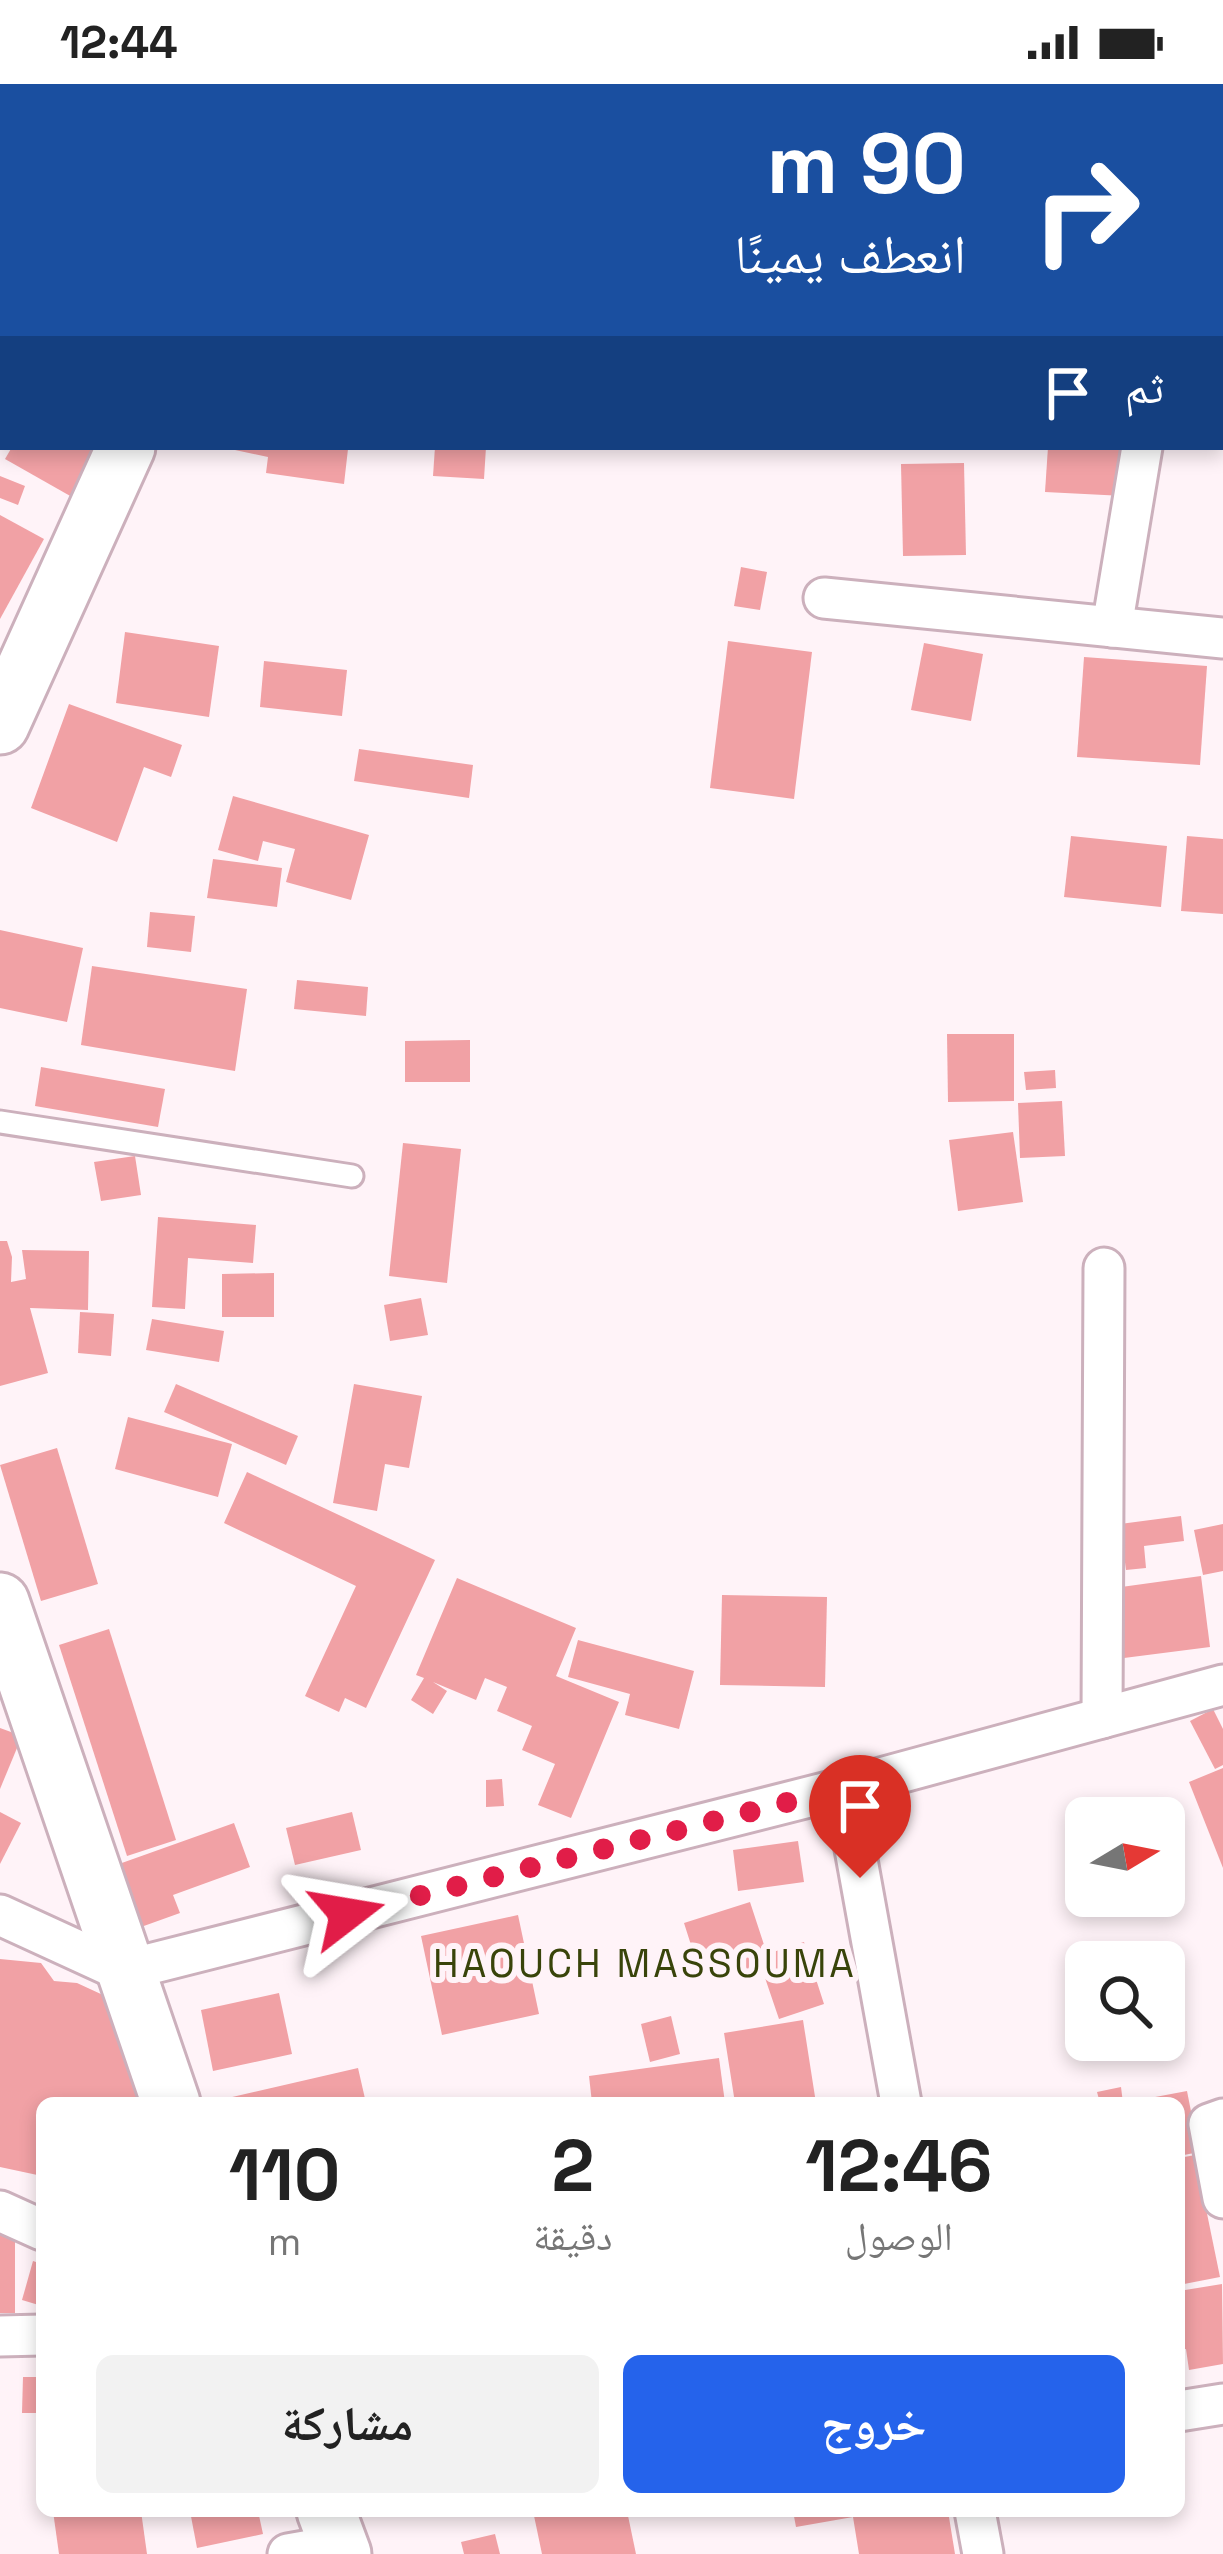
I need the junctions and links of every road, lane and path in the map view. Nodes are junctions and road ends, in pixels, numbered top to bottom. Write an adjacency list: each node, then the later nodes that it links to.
1 (125, 450): 6 (street)
2 (1142, 450): 4 (street)
3 (824, 598): 4 (street)
4 (1112, 627): 5 (street)
5 (1223, 638)
6 (0, 725)
7 (0, 1122): 8 (lane)
8 (352, 1176)
9 (1104, 1268): 13 (street)
10 (0, 1602): 11 (street)
11 (15, 1683): 16 (street)
12 (1223, 1684): 13 (street)
13 (1102, 1718): 14 (street)
14 (844, 1788): 16 (street); 18 (street)
15 (0, 1915): 16 (street)
16 (122, 1971): 17 (street)
17 (169, 2097)
18 (900, 2097)
19 (1223, 2120): 20 (street)
20 (1223, 2198)
21 (0, 2211): 22 (street)
22 (36, 2227)
23 (36, 2335): 24 (street)
24 (0, 2336)
25 (1223, 2404): 26 (street)
26 (1185, 2410)
27 (976, 2517): 28 (street)
28 (983, 2554)

